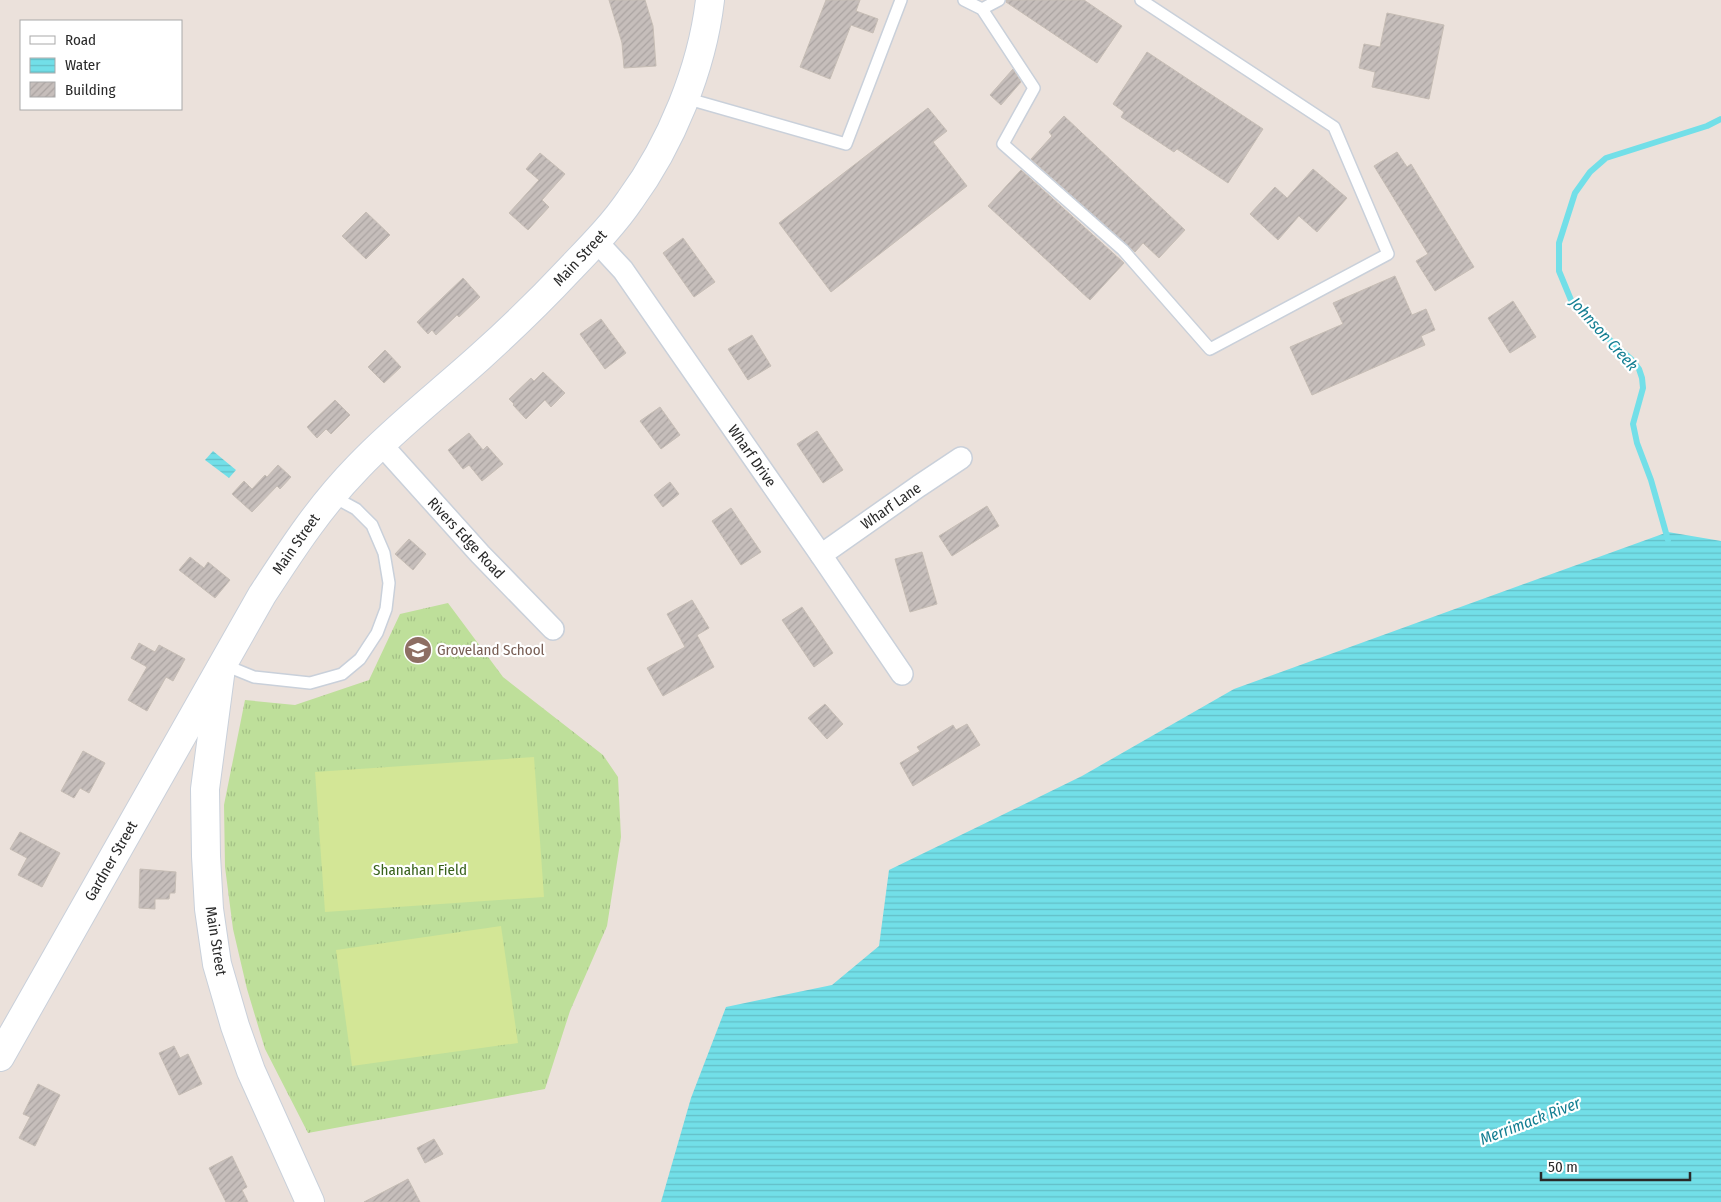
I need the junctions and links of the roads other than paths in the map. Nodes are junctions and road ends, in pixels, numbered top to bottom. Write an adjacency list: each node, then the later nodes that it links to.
1 (710, 0): 7 (main road, Main Street)
2 (901, 0): 7 (lane)
3 (964, 0): 6 (lane)
4 (1000, 0): 6 (lane)
5 (1141, 0): 6 (lane)
6 (982, 9)
7 (685, 98): 8 (main road, Main Street)
8 (597, 242): 9 (main road, Main Street); 12 (street, Wharf Drive)
9 (381, 444): 11 (main road, Main Street); 13 (street, Rivers Edge Road)
10 (961, 458): 12 (street, Wharf Lane)
11 (331, 495): 14 (main road, Main Street); 14 (lane)
12 (822, 556): 15 (street, Wharf Drive)
13 (553, 629)
14 (222, 664): 16 (main road, Gardner Street); 17 (main road, Main Street)
15 (902, 674)
16 (0, 1056)
17 (310, 1202)

